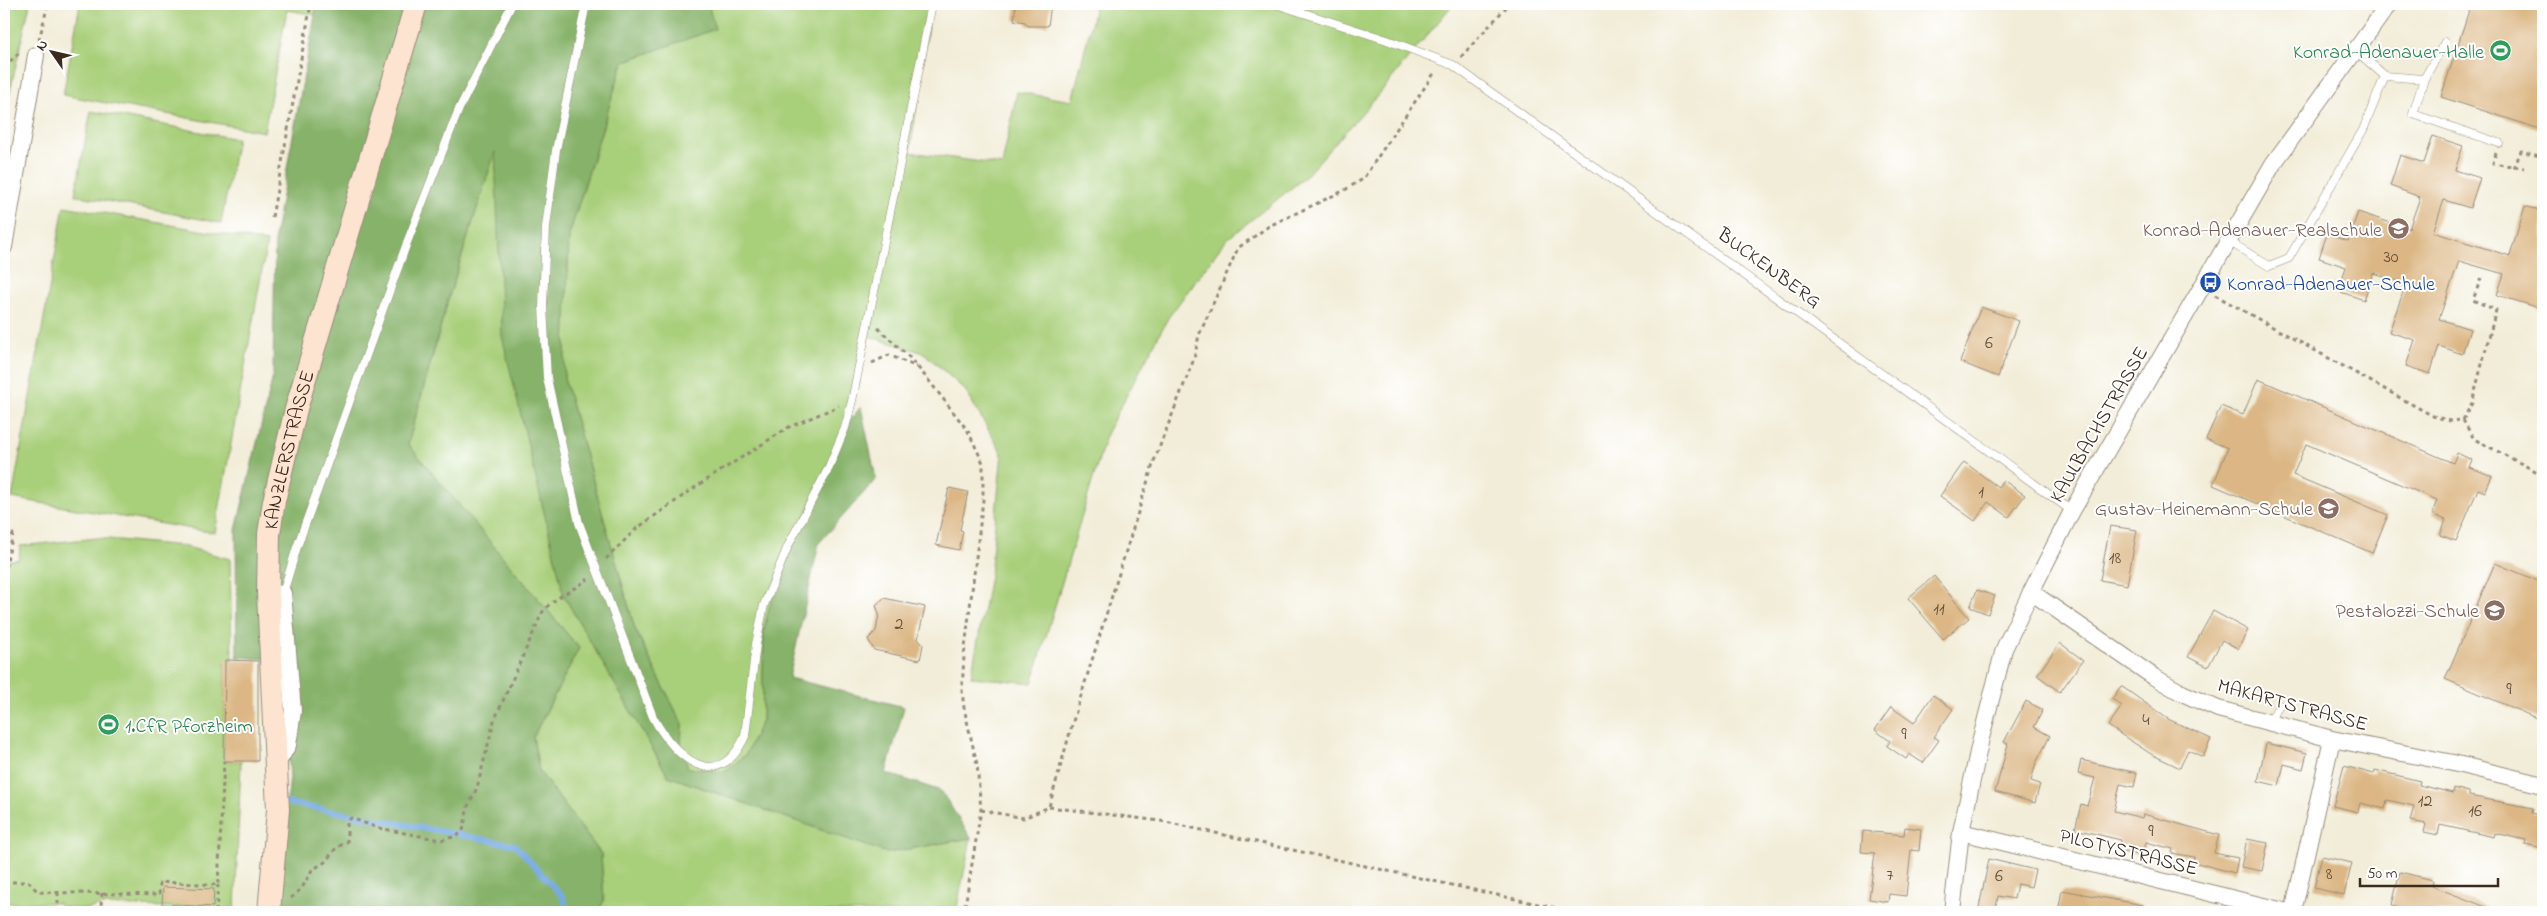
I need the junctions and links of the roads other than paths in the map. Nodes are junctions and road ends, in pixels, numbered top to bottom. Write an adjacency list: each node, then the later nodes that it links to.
1 (416, 4): 21 (main road, KANZLERSTRASSE)
2 (512, 4): 17 (lane)
3 (586, 4): 4 (lane)
4 (932, 4)
5 (1276, 4): 15 (lane, BUCKENBERG)
6 (2389, 4): 8 (street, KAULBACHSTRASSE)
7 (2445, 42): 11 (lane)
8 (2355, 50): 10 (lane); 13 (street, KAULBACHSTRASSE)
9 (36, 55): 14 (street)
10 (2385, 76): 11 (lane); 13 (lane)
11 (2424, 79): 12 (lane)
12 (2499, 143)
13 (2228, 240): 15 (street, KAULBACHSTRASSE)
14 (4, 247)
15 (2072, 511): 16 (street, KAULBACHSTRASSE)
16 (2030, 592): 19 (street, MAKARTSTRASSE); 23 (street, KAULBACHSTRASSE)
17 (283, 593): 21 (street)
18 (2279, 705): 19 (lane)
19 (2269, 724): 20 (street, MAKARTSTRASSE)
20 (2332, 739): 22 (street, MAKARTSTRASSE); 27 (street)
21 (277, 764): 24 (main road, KANZLERSTRASSE)
22 (2543, 785)
23 (1961, 832): 25 (street, KAULBACHSTRASSE); 26 (street, PILOTYSTRASSE)
24 (278, 909)
25 (1952, 912)
26 (2288, 912)
27 (2293, 912)

